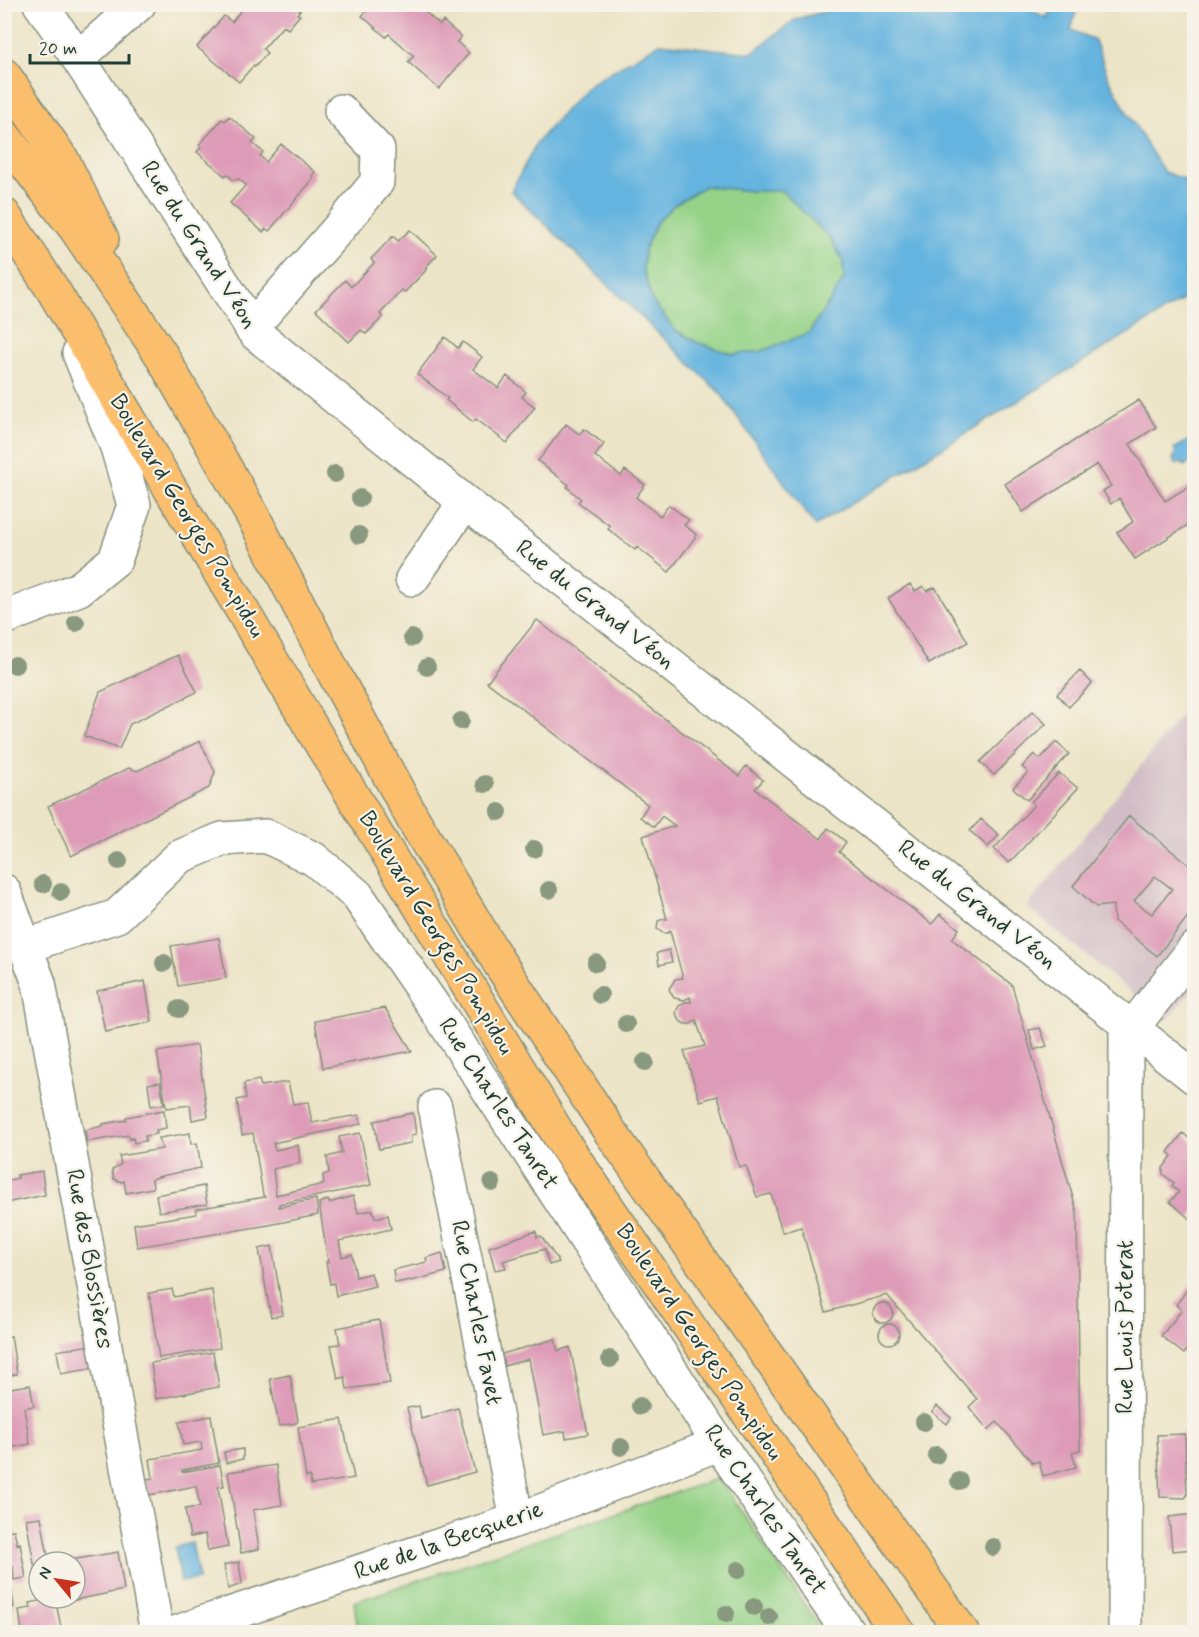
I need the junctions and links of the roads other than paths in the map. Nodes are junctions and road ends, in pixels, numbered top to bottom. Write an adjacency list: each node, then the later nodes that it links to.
1 (40, 4): 3 (street, Rue du Grand Véon)
2 (140, 4): 3 (street)
3 (78, 58): 9 (street, Rue du Grand Véon)
4 (4, 75): 10 (main road, Boulevard Georges Pompidou)
5 (341, 111): 9 (street)
6 (4, 136): 10 (main road, Boulevard Georges Pompidou)
7 (4, 215): 8 (main road, Boulevard Georges Pompidou)
8 (53, 290): 13 (street); 25 (main road, Boulevard Georges Pompidou)
9 (251, 328): 11 (street, Rue du Grand Véon)
10 (160, 353): 26 (main road, Boulevard Georges Pompidou)
11 (465, 502): 12 (street); 17 (street, Rue du Grand Véon)
12 (412, 579)
13 (4, 618)
14 (4, 891): 15 (street, Rue des Blossières)
15 (26, 946): 20 (street, Rue Charles Tanret); 22 (street, Rue des Blossières)
16 (1194, 949): 17 (street)
17 (1130, 1025): 18 (street, Rue du Grand Véon); 27 (street, Rue Louis Poterat)
18 (1194, 1077)
19 (435, 1107): 21 (street, Rue Charles Favet)
20 (719, 1444): 21 (street, Rue de la Becquerie); 24 (street, Rue Charles Tanret)
21 (517, 1520): 23 (street, Rue de la Becquerie)
22 (157, 1632)
23 (178, 1632)
24 (848, 1632)
25 (898, 1632)
26 (962, 1632)
27 (1125, 1632)

